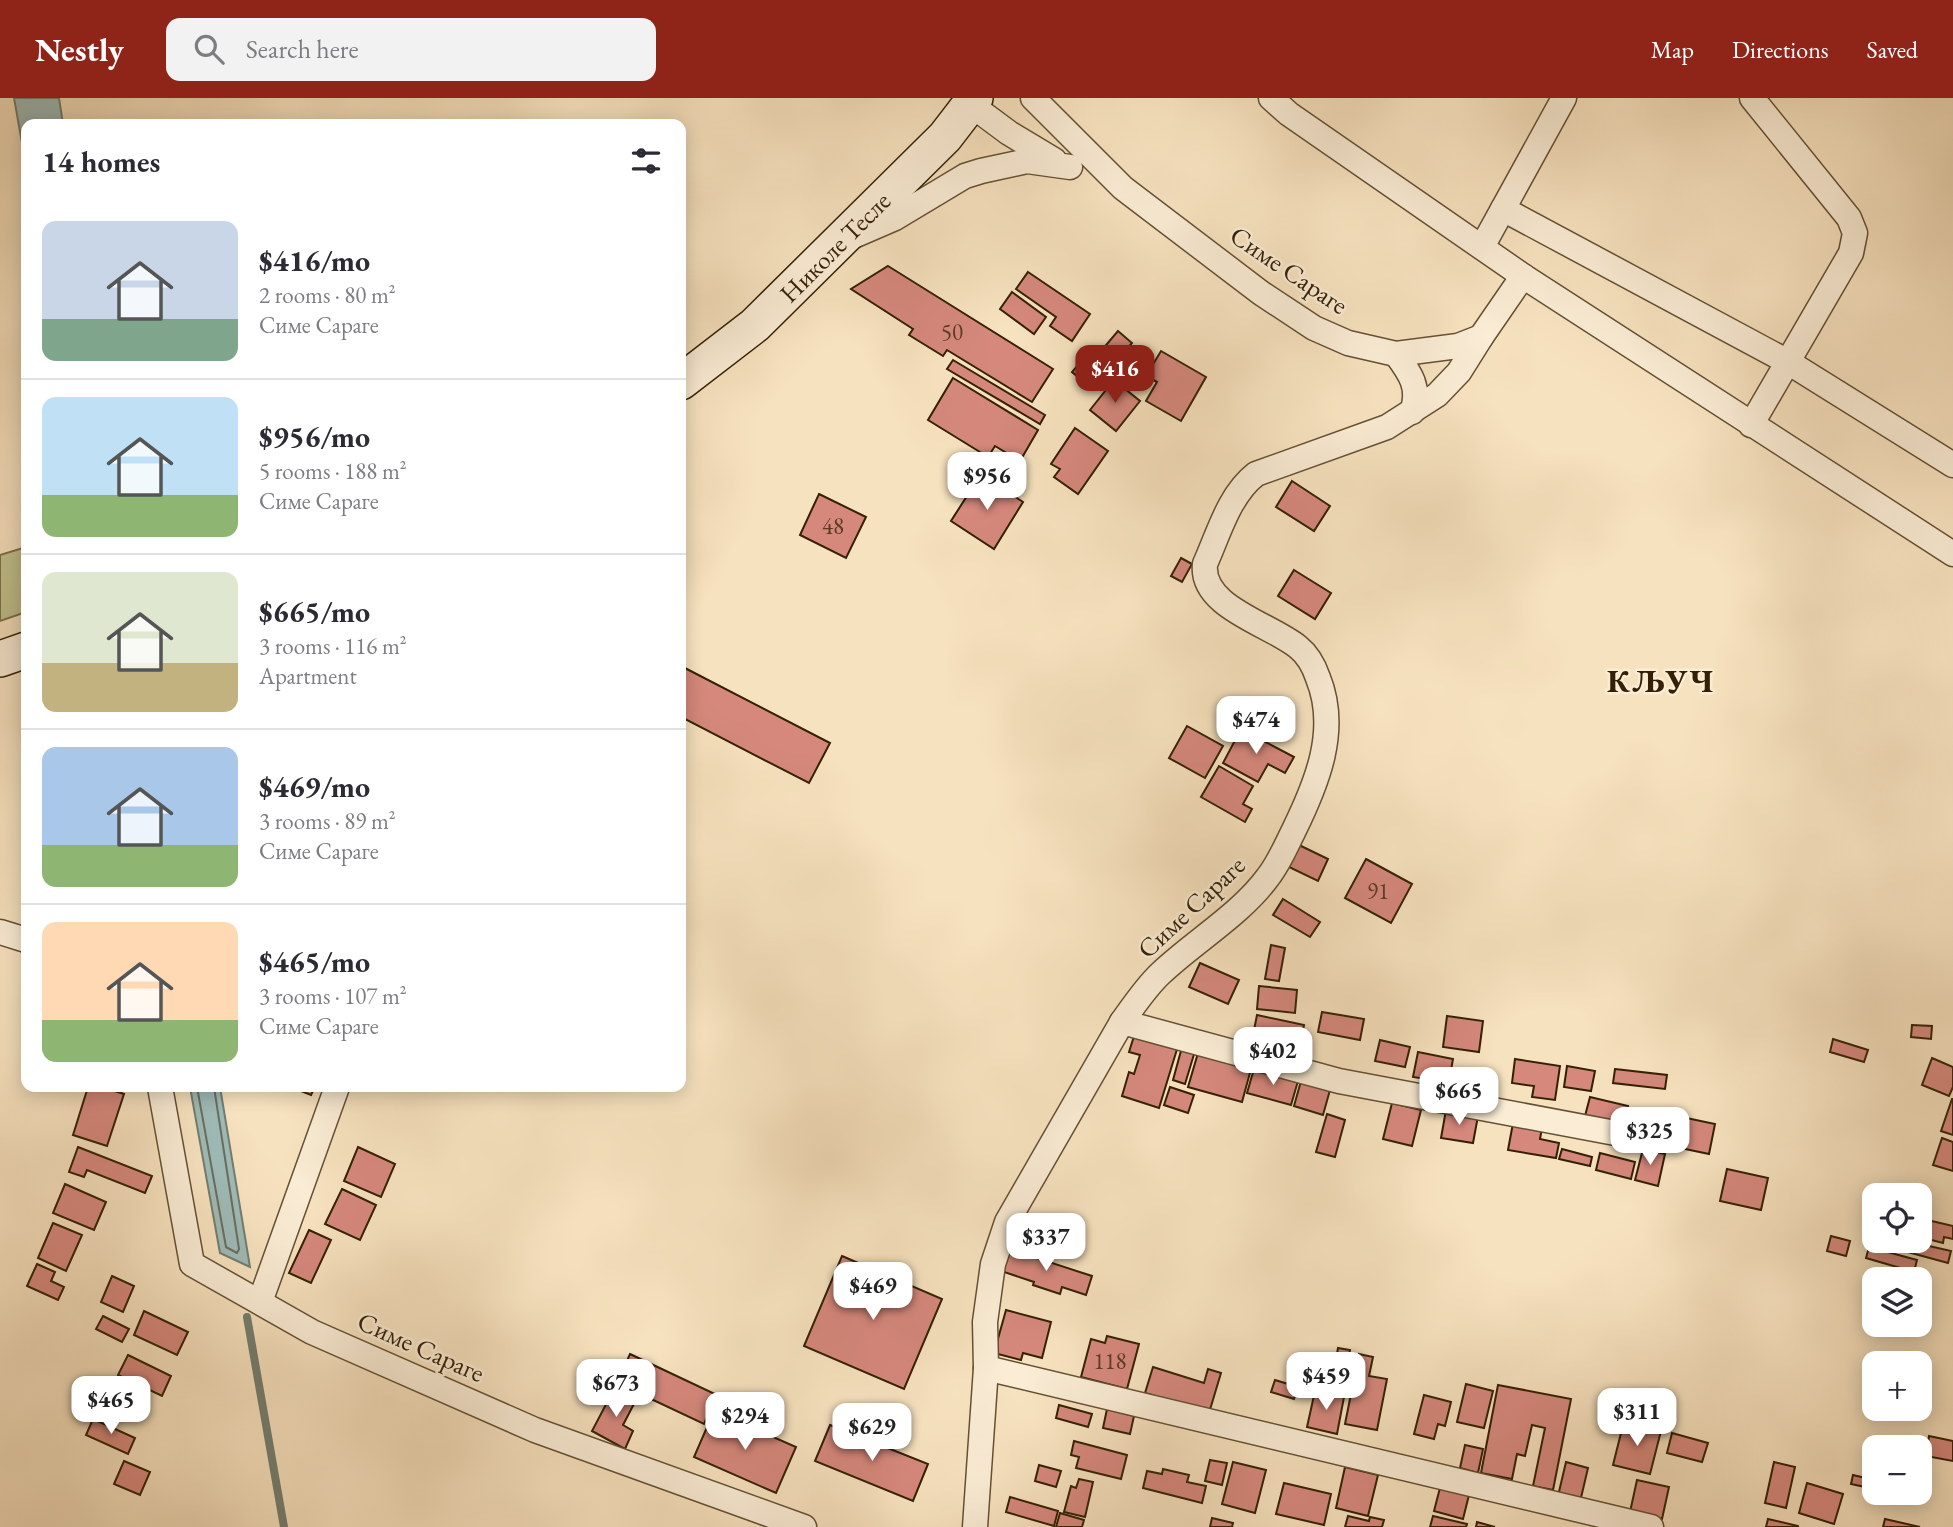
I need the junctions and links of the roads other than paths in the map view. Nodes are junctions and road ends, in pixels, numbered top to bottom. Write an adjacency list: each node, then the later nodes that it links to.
1 (1033, 98): 7 (street)
2 (1271, 98): 10 (street)
3 (1564, 98): 8 (street)
4 (1752, 98): 14 (street)
5 (973, 101): 6 (street); 9 (street, Николе Тесле)
6 (1070, 167): 7 (street); 9 (street)
7 (1123, 188): 13 (street, Симе Сараге)
8 (1503, 209): 10 (street); 14 (street)
9 (842, 242): 15 (street, Николе Тесле)
10 (1482, 247): 11 (street)
11 (1524, 276): 12 (street, Симе Сараге); 17 (street)
12 (1481, 337): 13 (street, Симе Сараге); 16 (street, Симе Сараге)
13 (1396, 354): 16 (street)
14 (1788, 362): 17 (street); 18 (street)
15 (686, 378)
16 (1412, 412): 24 (street, Симе Сараге)
17 (1751, 425): 19 (street)
18 (1953, 465)
19 (1953, 554)
20 (21, 652): 21 (street)
21 (0, 659)
22 (0, 932): 23 (street)
23 (21, 938)
24 (1122, 1022): 27 (street); 29 (street, Симе Сараге)
25 (161, 1092): 28 (street, Симе Сараге)
26 (335, 1092): 28 (street)
27 (1647, 1139)
28 (260, 1302): 30 (street, Симе Сараге)
29 (986, 1367): 31 (street, Симе Сараге); 32 (street)
30 (804, 1527)
31 (975, 1527)
32 (1651, 1527)

